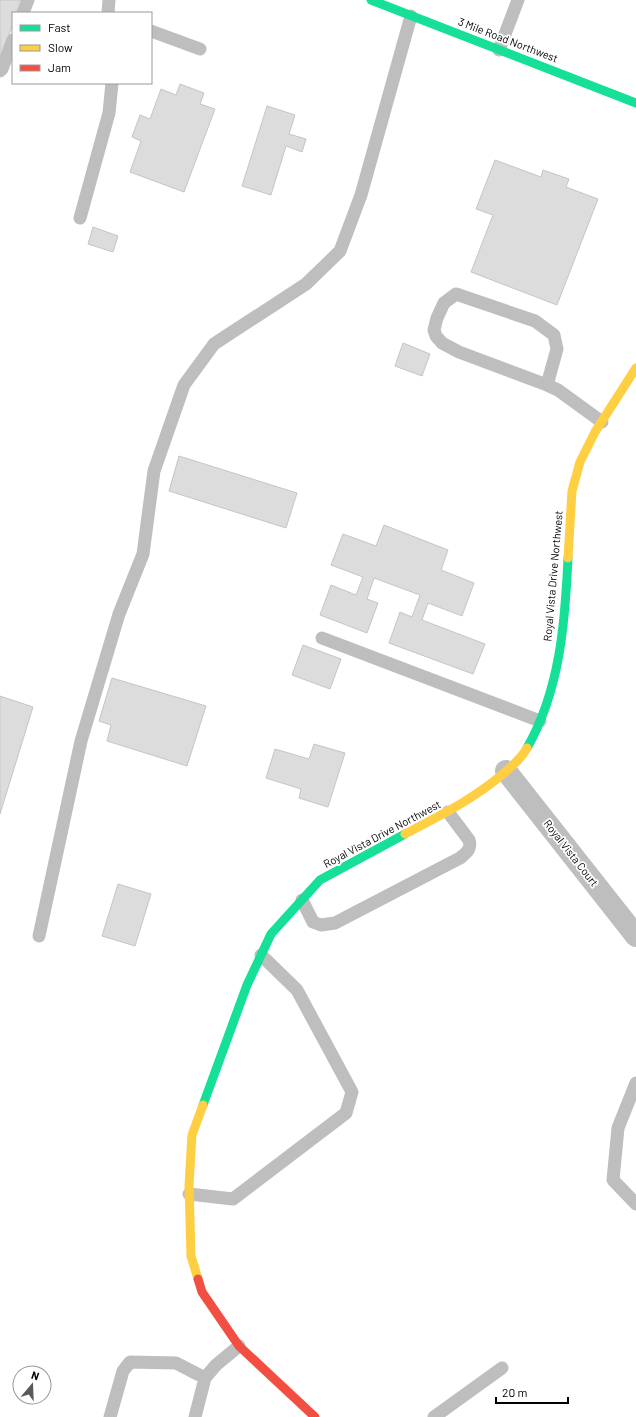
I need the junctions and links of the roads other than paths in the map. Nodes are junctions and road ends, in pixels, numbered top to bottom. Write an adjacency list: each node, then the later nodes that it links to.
1 (28, 0): 5 (lane)
2 (109, 0): 6 (lane)
3 (370, 0): 7 (street, 3 Mile Road Northwest)
4 (518, 0): 11 (lane)
5 (23, 12)
6 (108, 12)
7 (411, 16): 11 (street, 3 Mile Road Northwest); 24 (lane)
8 (152, 31): 10 (lane)
9 (12, 43): 12 (lane)
10 (200, 49)
11 (500, 50): 14 (street, 3 Mile Road Northwest)
12 (0, 71)
13 (112, 84): 15 (lane)
14 (636, 103)
15 (80, 218)
16 (636, 368): 18 (street, Royal Vista Drive Northwest)
17 (547, 385): 17 (lane); 18 (lane)
18 (602, 422): 20 (street, Royal Vista Drive Northwest)
19 (322, 638): 20 (lane)
20 (540, 721): 21 (street, Royal Vista Drive Northwest)
21 (506, 771): 22 (street, Royal Vista Drive Northwest); 25 (street, Royal Vista Court)
22 (448, 812): 23 (street, Royal Vista Drive Northwest); 23 (lane)
23 (302, 900): 26 (street, Royal Vista Drive Northwest)
24 (39, 936)
25 (636, 936)
26 (261, 955): 28 (street, Royal Vista Drive Northwest); 28 (lane)
27 (636, 1083): 29 (lane)
28 (189, 1194): 30 (street, Royal Vista Drive Northwest)
29 (636, 1204)
30 (239, 1346): 32 (lane); 35 (street, Royal Vista Drive Northwest)
31 (502, 1368): 36 (lane)
32 (205, 1378): 33 (lane); 34 (lane)
33 (110, 1417)
34 (195, 1417)
35 (315, 1417)
36 (434, 1417)

